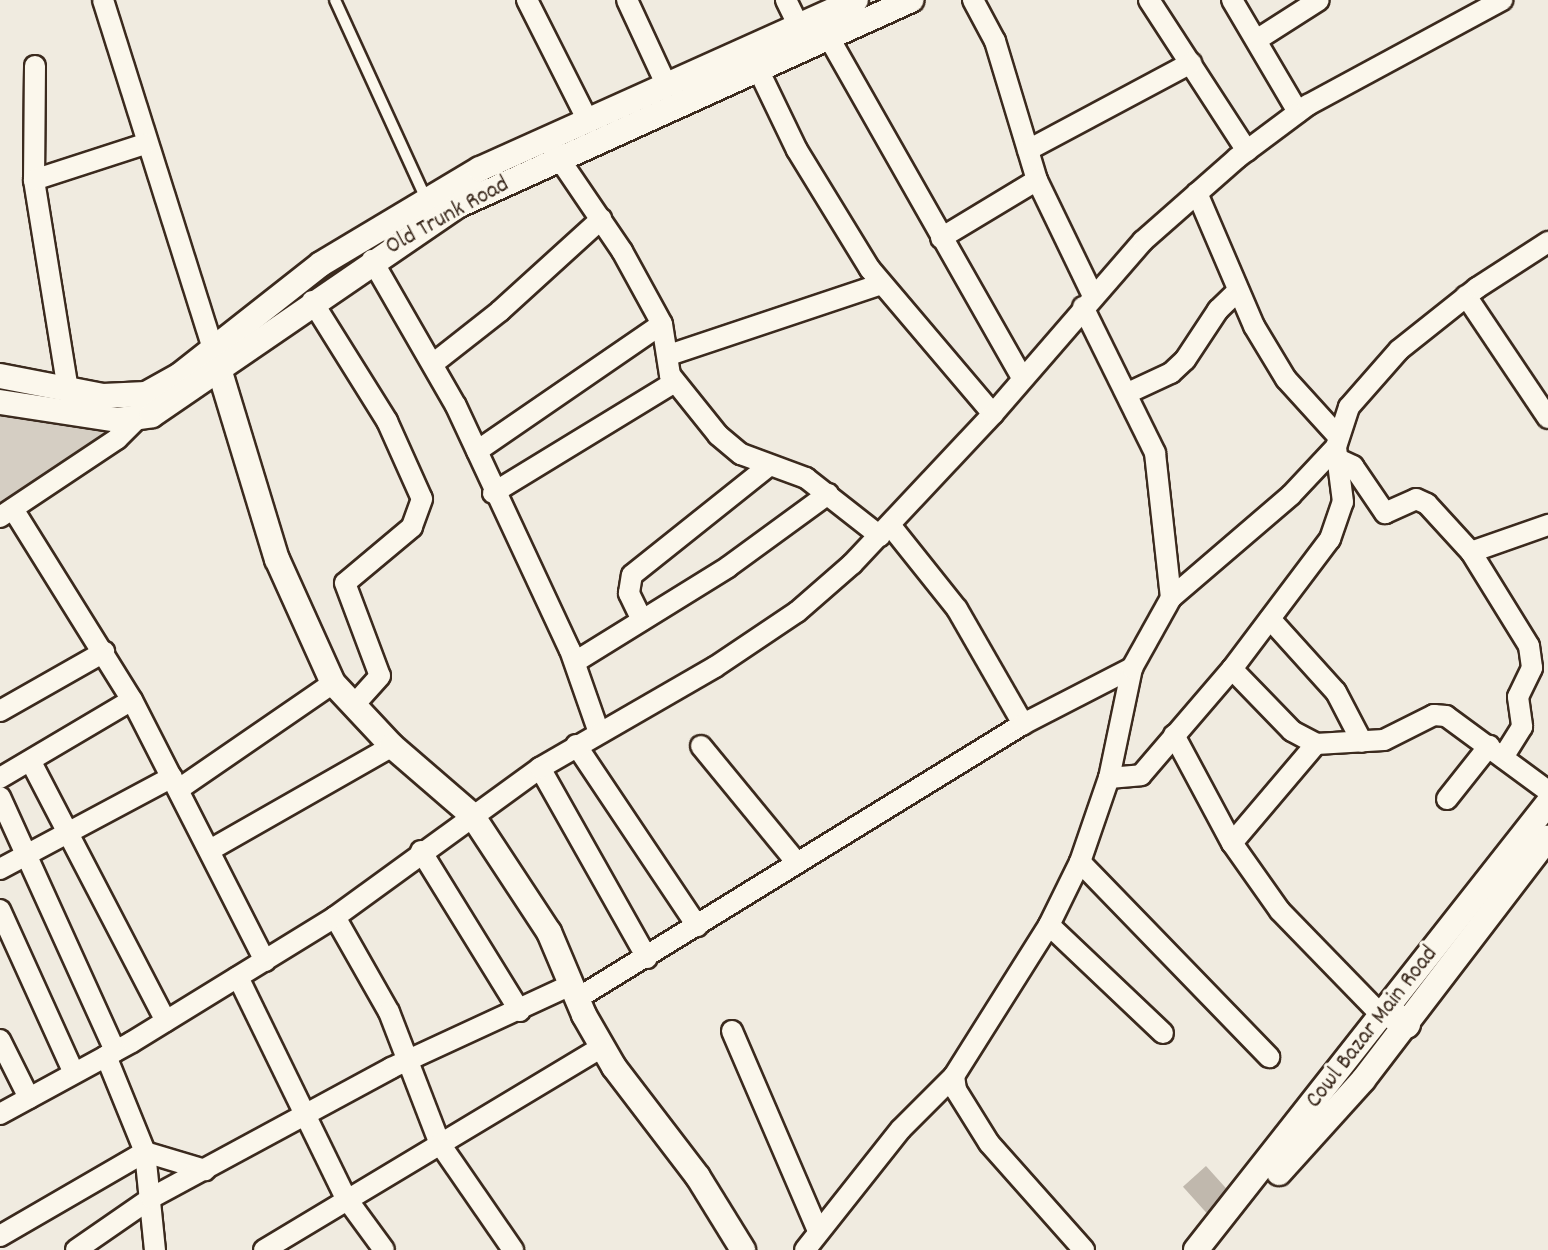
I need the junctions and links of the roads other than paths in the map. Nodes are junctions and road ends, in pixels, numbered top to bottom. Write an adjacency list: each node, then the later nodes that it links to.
1 (103, 0): 23 (street)
2 (335, 0): 30 (lane)
3 (527, 0): 21 (street)
4 (627, 0): 19 (street)
5 (786, 0): 13 (street)
6 (856, 0): 13 (street)
7 (911, 0): 14 (street, Old Trunk Road)
8 (973, 0): 24 (street)
9 (1149, 0): 16 (street)
10 (1232, 0): 15 (street)
11 (1319, 0): 15 (street)
12 (1502, 0): 20 (street)
13 (798, 25): 19 (street)
14 (828, 36): 18 (street, Old Trunk Road); 32 (street)
15 (1258, 39): 20 (street)
16 (1191, 63): 24 (street); 25 (street)
17 (35, 66): 27 (street)
18 (757, 67): 26 (street, Old Trunk Road); 35 (street)
19 (666, 84): 21 (street)
20 (1298, 112): 25 (street)
21 (586, 117): 22 (street)
22 (545, 138): 26 (street); 30 (street)
23 (145, 144): 27 (street); 42 (street)
24 (1028, 150): 28 (street)
25 (1247, 151): 29 (street)
26 (559, 159): 31 (street); 34 (street, Old Trunk Road)
27 (34, 180): 47 (street)
28 (1037, 180): 32 (street); 39 (street)
29 (1197, 193): 36 (street); 39 (street)
30 (426, 199): 42 (street)
31 (601, 219): 40 (street); 43 (street)
32 (941, 238): 45 (street)
33 (1548, 242): 37 (street)
34 (372, 260): 38 (street, Old Trunk Road); 43 (street)
35 (881, 284): 41 (street); 50 (street)
36 (1238, 291): 48 (street); 53 (street)
37 (1466, 296): 51 (street); 53 (street)
38 (312, 301): 42 (street, Old Trunk Road); 71 (street)
39 (1088, 301): 45 (street); 48 (street)
40 (662, 324): 41 (street); 54 (street)
41 (669, 355): 46 (street)
42 (216, 361): 47 (street); 52 (street, Old Trunk Road); 69 (street)
43 (434, 363): 54 (street)
44 (0, 376): 47 (street)
45 (1022, 378): 50 (street)
46 (675, 382): 55 (street); 56 (street)
47 (68, 390)
48 (1130, 392): 62 (street)
49 (0, 402): 52 (street)
50 (993, 414): 60 (street)
51 (1548, 418)
52 (137, 419): 58 (street)
53 (1336, 447): 61 (street); 62 (street); 63 (street)
54 (477, 451): 56 (street)
55 (770, 465): 57 (street); 64 (street)
56 (493, 493): 66 (street)
57 (828, 494): 60 (street); 64 (street)
58 (6, 513): 65 (street)
59 (1548, 525): 61 (street)
60 (885, 530): 73 (street); 74 (street)
61 (1471, 552): 81 (street)
62 (1171, 598): 67 (street)
63 (1270, 619): 68 (street); 76 (street)
64 (642, 620): 66 (street)
65 (104, 652): 70 (street); 72 (street)
66 (575, 662): 74 (street)
67 (1132, 668): 73 (street); 85 (street)
68 (1232, 669): 75 (street); 77 (street)
69 (333, 683): 71 (street); 86 (street)
70 (132, 700): 82 (street); 86 (street)
71 (353, 706): 79 (street)
72 (0, 711)
73 (1023, 724): 99 (street)
74 (599, 733): 78 (street)
75 (1174, 735): 85 (street); 94 (street)
76 (1362, 742): 77 (street); 81 (street)
77 (1316, 744): 94 (street)
78 (576, 745): 83 (street); 104 (street)
79 (392, 746): 91 (street); 95 (street)
80 (701, 746): 99 (street)
81 (1496, 752): 87 (street); 89 (street)
82 (31, 762): 84 (street); 92 (street)
83 (540, 768): 91 (street); 105 (street)
84 (0, 778)
85 (1109, 778): 98 (street)
86 (176, 783): 92 (street); 95 (street)
87 (1548, 791)
88 (0, 797): 97 (street)
89 (1447, 799)
90 (1548, 803): 110 (street, Cowl Bazar Main Road)
91 (472, 815): 96 (street); 108 (street)
92 (72, 834): 97 (street); 111 (street)
93 (1548, 838): 110 (street)
94 (1232, 843): 110 (street)
95 (210, 850): 106 (street)
96 (421, 851): 102 (street); 109 (street)
97 (27, 856): 100 (street); 116 (street)
98 (1080, 862): 103 (street); 117 (street)
99 (797, 863): 104 (street)
100 (0, 869)
101 (0, 910): 119 (street)
102 (335, 917): 106 (street); 118 (street)
103 (1049, 925): 113 (street); 120 (street)
104 (697, 926): 105 (street)
105 (647, 958): 108 (street)
106 (265, 961): 107 (street)
107 (238, 977): 111 (street); 123 (street)
108 (576, 991): 109 (street); 115 (street)
109 (520, 1011): 118 (street)
110 (1392, 1017): 139 (street, Cowl Bazar Main Road); 140 (street)
111 (166, 1021): 116 (street)
112 (732, 1031): 129 (street)
113 (1163, 1033)
114 (0, 1040): 121 (street)
115 (602, 1047): 124 (street); 136 (street)
116 (110, 1054): 119 (street); 125 (street)
117 (1269, 1057)
118 (408, 1060): 123 (street); 124 (street)
119 (74, 1073): 121 (street)
120 (954, 1076): 129 (street); 138 (street)
121 (29, 1098): 122 (street)
122 (0, 1114)
123 (304, 1115): 126 (street); 128 (street)
124 (440, 1144): 128 (street); 135 (street)
125 (145, 1152): 126 (street); 127 (street); 130 (street)
126 (205, 1170): 127 (street)
127 (151, 1198): 131 (street); 132 (street)
128 (346, 1198): 133 (street); 134 (street)
129 (818, 1231): 137 (street)
130 (0, 1236)
131 (76, 1250)
132 (155, 1250)
133 (264, 1250)
134 (384, 1250)
135 (513, 1250)
136 (743, 1250)
137 (805, 1250)
138 (1084, 1250)
139 (1196, 1250)
140 (1216, 1250)

